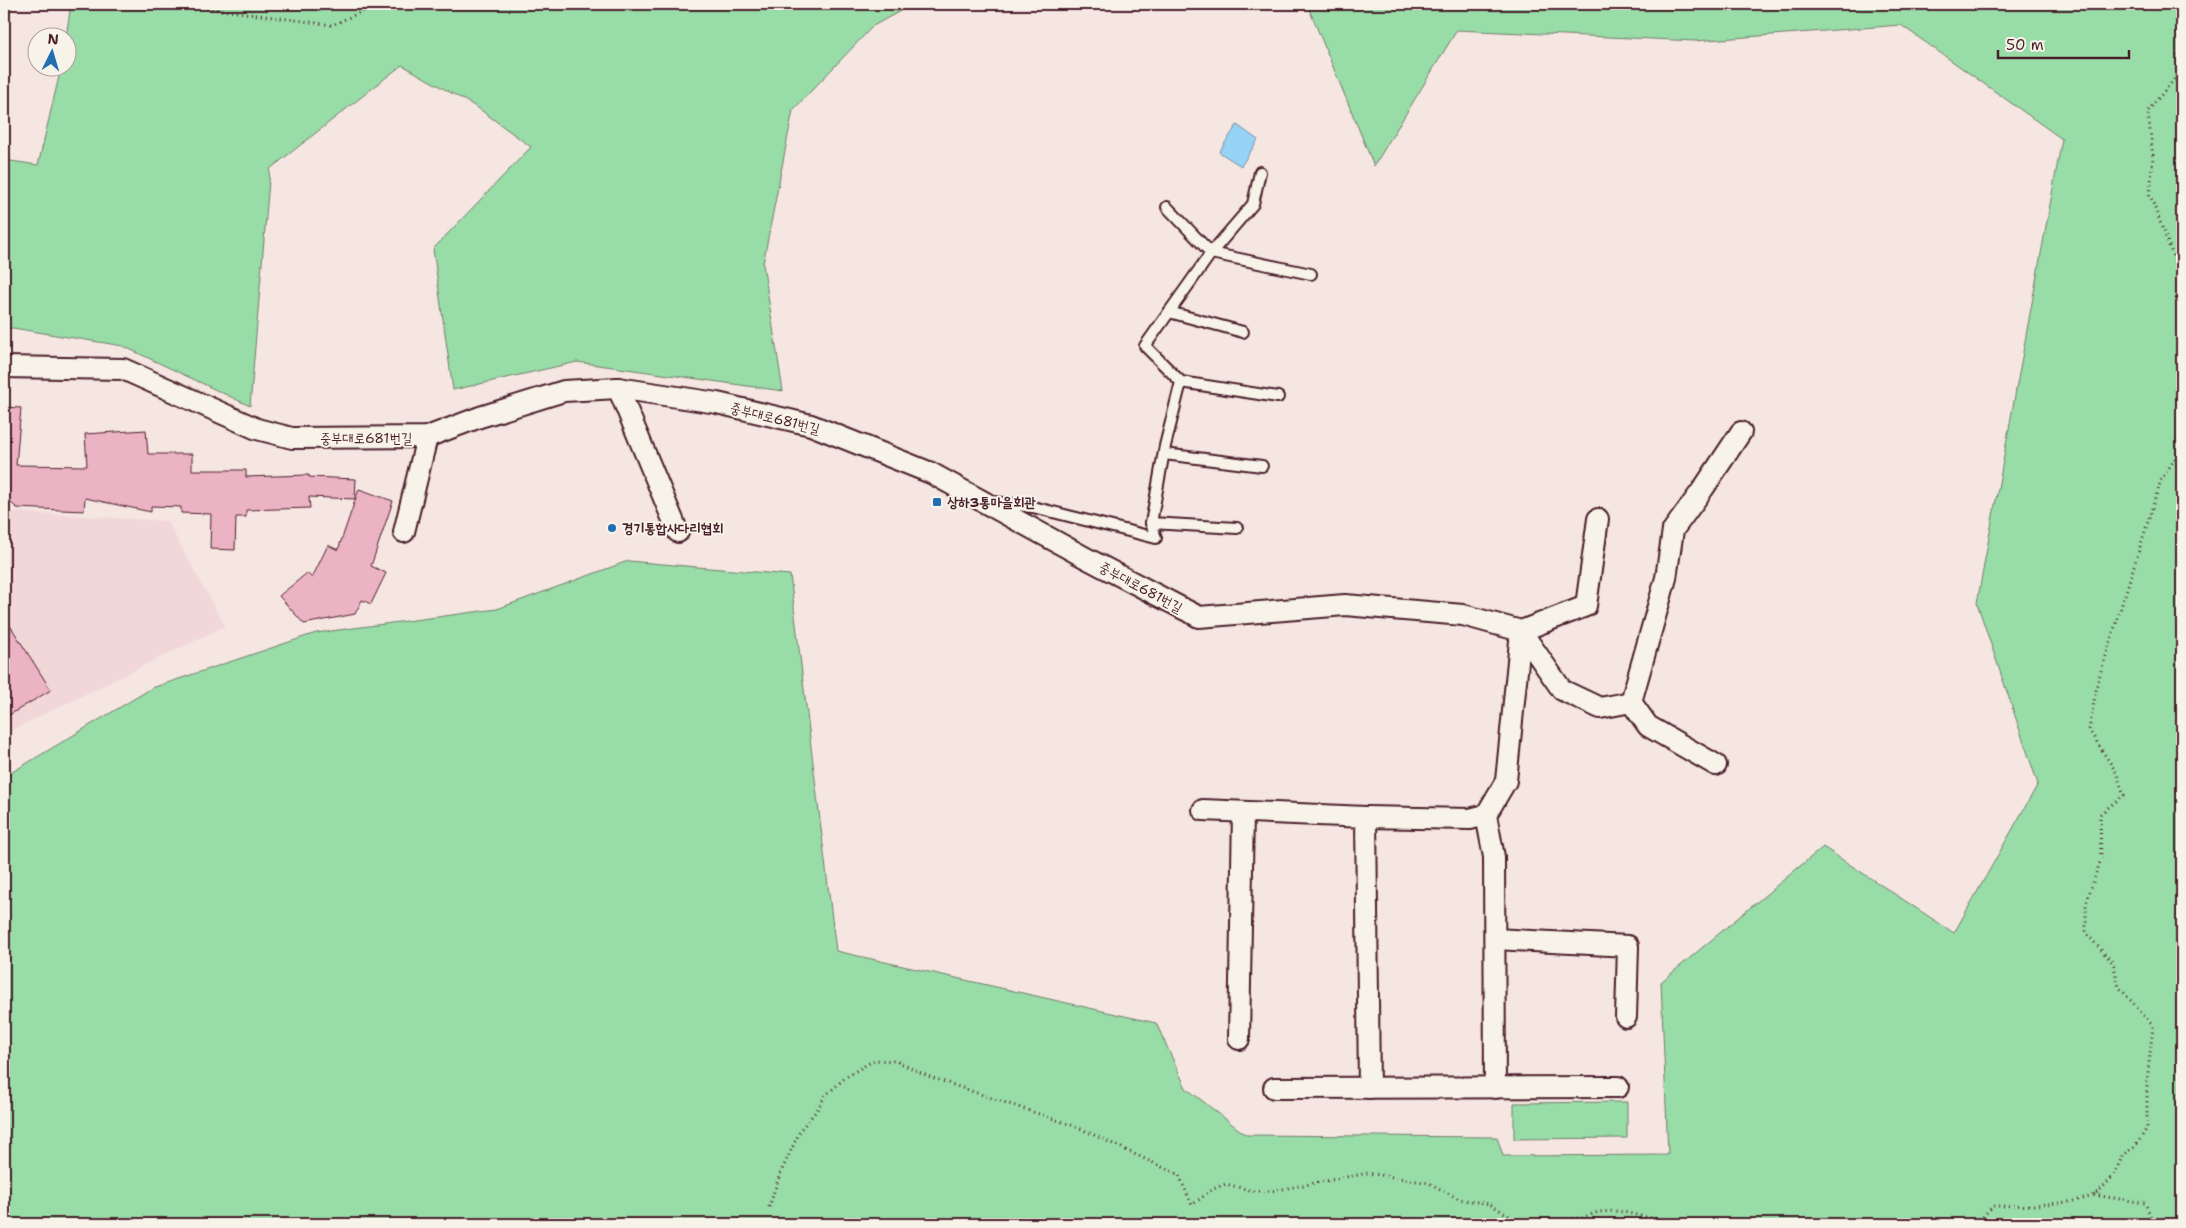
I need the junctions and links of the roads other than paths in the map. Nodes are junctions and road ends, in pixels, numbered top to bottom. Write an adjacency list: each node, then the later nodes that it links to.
1 (1260, 172): 3 (lane)
2 (1167, 206): 3 (lane)
3 (1211, 253): 4 (lane); 5 (lane)
4 (1310, 274)
5 (1170, 312): 6 (lane); 8 (lane)
6 (1242, 332)
7 (4, 367): 12 (street, 중부대로681번길)
8 (1181, 382): 10 (lane); 13 (lane)
9 (618, 388): 12 (street, 중부대로681번길); 15 (street, 중부대로681번길); 20 (street)
10 (1278, 397)
11 (1740, 432): 22 (street)
12 (427, 437): 19 (street)
13 (1164, 454): 14 (lane); 17 (lane)
14 (1262, 466)
15 (983, 501): 17 (lane); 21 (street, 중부대로681번길)
16 (1598, 519): 21 (street)
17 (1151, 523): 18 (lane)
18 (1237, 528)
19 (404, 532)
20 (678, 532)
21 (1521, 631): 22 (street); 26 (street)
22 (1631, 702): 23 (street)
23 (1716, 765)
24 (1203, 810): 25 (street)
25 (1242, 812): 27 (street); 30 (street)
26 (1486, 814): 27 (street); 28 (street)
27 (1366, 818): 32 (street)
28 (1494, 939): 29 (street); 33 (street)
29 (1626, 1017)
30 (1239, 1039)
31 (1274, 1088): 32 (street)
32 (1369, 1088): 33 (street)
33 (1495, 1088): 34 (street)
34 (1618, 1088)

